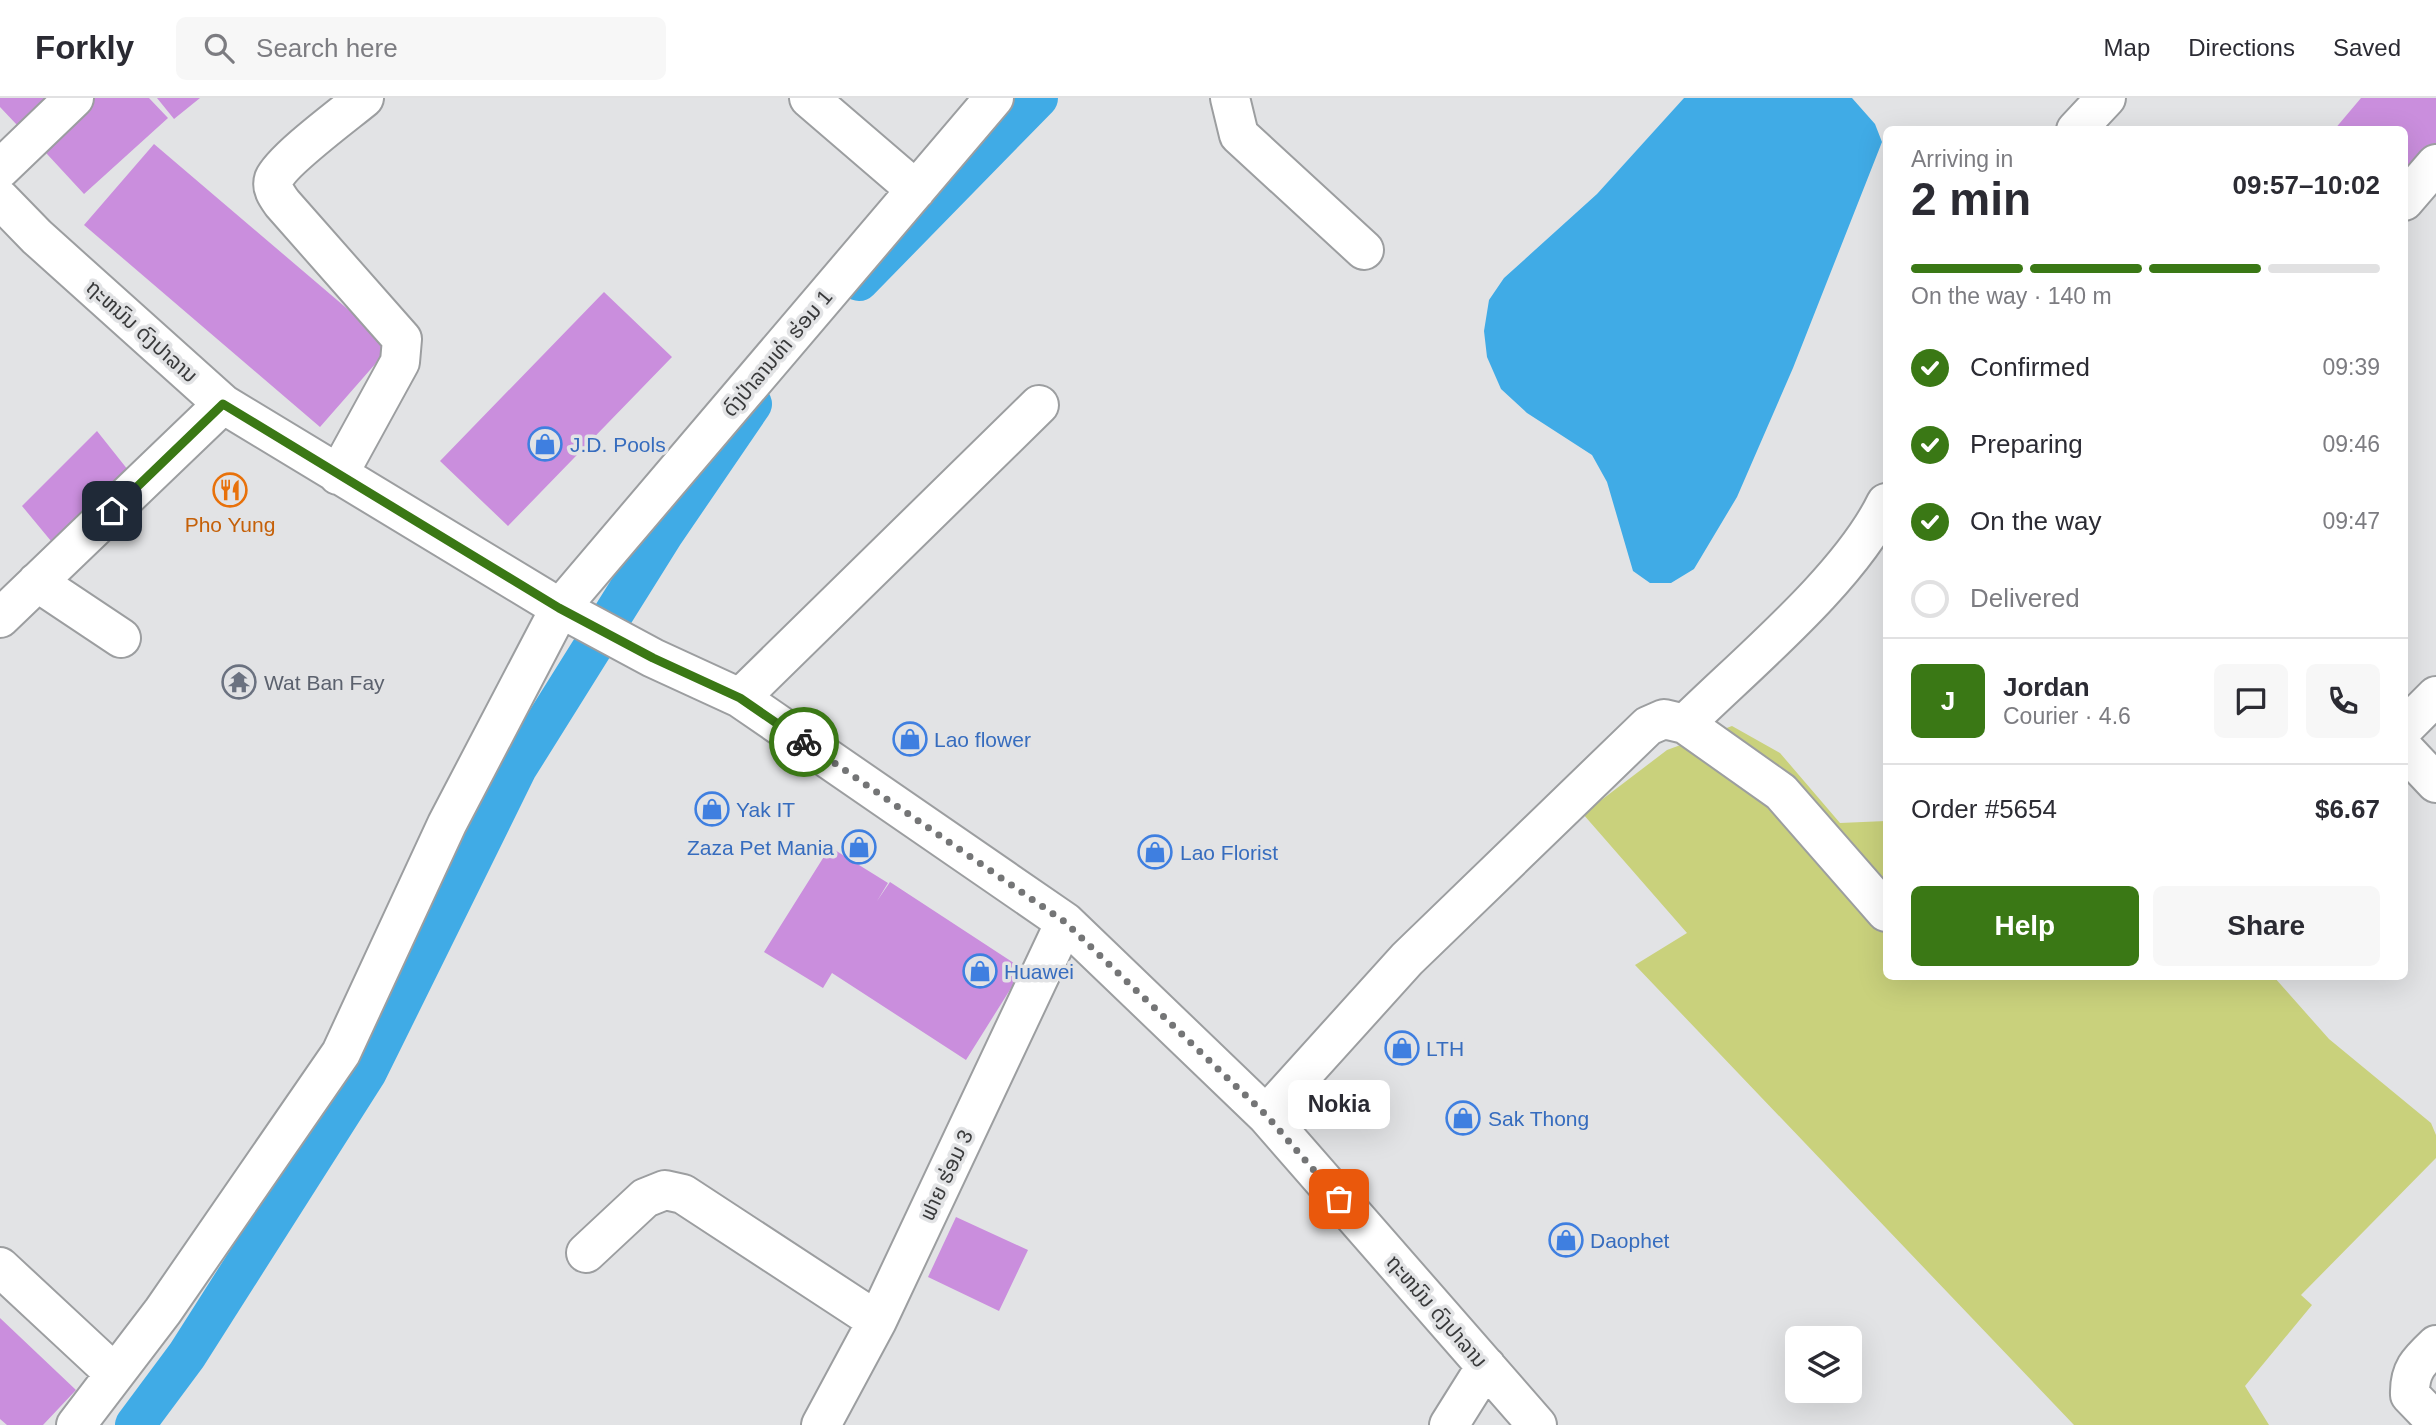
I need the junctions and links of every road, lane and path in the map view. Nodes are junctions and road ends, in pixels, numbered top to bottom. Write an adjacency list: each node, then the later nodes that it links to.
1 (74, 98): 9 (street)
2 (364, 98): 16 (street)
3 (809, 98): 10 (street)
4 (994, 98): 10 (street, ດົງປ່າລານທ່າ ຮ່ອມ 1)
5 (1230, 98): 13 (street)
6 (2106, 98): 7 (street)
7 (2081, 126)
8 (2436, 164): 11 (street)
9 (0, 169)
10 (916, 190): 19 (street, ດົງປ່າລານທ່າ ຮ່ອມ 1)
11 (2408, 196)
12 (0, 199): 14 (street, ຖະຫນົນ ດົງປາລານ)
13 (1364, 250)
14 (223, 404): 16 (street, ຖະຫນົນ ດົງປາລານ); 18 (street)
15 (1039, 405): 23 (street)
16 (338, 475): 19 (street, ຖະຫນົນ ດົງປາລານ)
17 (1883, 509): 24 (street)
18 (37, 582): 20 (street); 21 (street)
19 (559, 608): 23 (street, ຖະຫນົນ ດົງປາລານ); 36 (street, ດົງປ່າລານທ່າ ຮ່ອມ 1)
20 (0, 618)
21 (121, 639)
22 (2436, 696): 25 (street)
23 (740, 698): 29 (street, ຖະຫນົນ ດົງປາລານ)
24 (1685, 724): 28 (street); 30 (street)
25 (2408, 724)
26 (2408, 753): 27 (street)
27 (2436, 783)
28 (1883, 909)
29 (1065, 922): 30 (street, ຖະຫນົນ ດົງປາລານ); 33 (street, ຟາຍ ຮ່ອມ 3)
30 (1266, 1115): 35 (street, ຖະຫນົນ ດົງປາລານ)
31 (586, 1253): 33 (street)
32 (0, 1267): 36 (street)
33 (877, 1321): 39 (street, ຟາຍ ຮ່ອມ 3)
34 (2436, 1345): 37 (street)
35 (1486, 1366): 40 (street); 41 (street, ຖະຫນົນ ດົງປາລານ)
36 (115, 1374): 38 (street, ດົງປ່າລານທ່າ ຮ່ອມ 1)
37 (2436, 1423)
38 (76, 1425)
39 (821, 1425)
40 (1449, 1425)
41 (1537, 1425)

